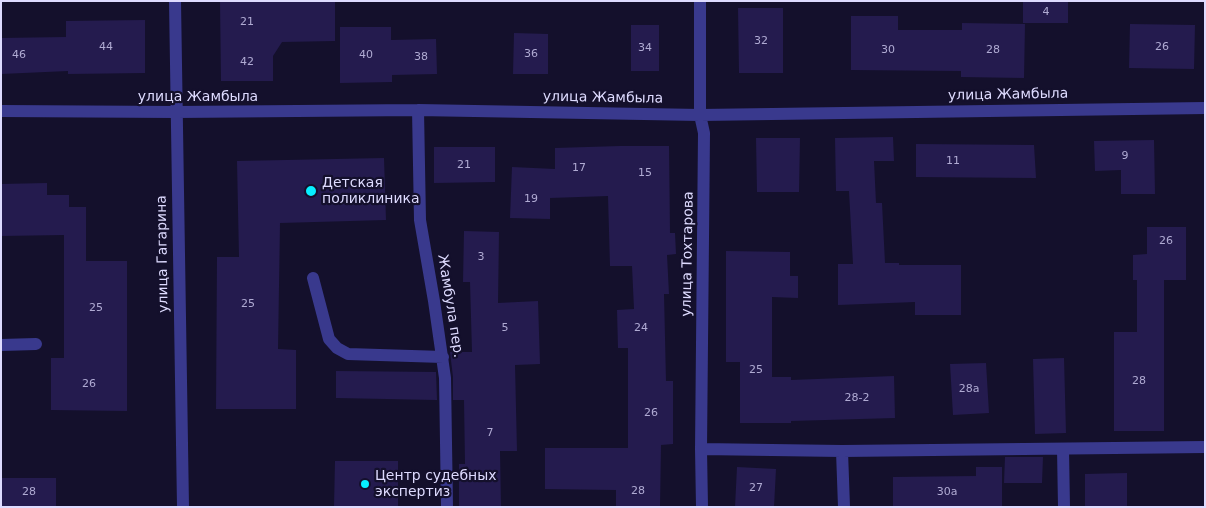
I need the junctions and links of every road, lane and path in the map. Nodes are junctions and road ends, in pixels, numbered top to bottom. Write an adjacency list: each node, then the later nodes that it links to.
1 (174, 1): 6 (street, улица Гагарина)
2 (700, 1): 7 (street, улица Тохтарова)
3 (1205, 108): 7 (street, улица Жамбыла)
4 (418, 110): 6 (street, улица Жамбыла); 7 (street, улица Жамбыла); 11 (street, Жамбула пер.)
5 (1, 111): 6 (street, улица Жамбыла)
6 (176, 112): 16 (street, улица Гагарина)
7 (700, 114): 14 (street, улица Тохтарова)
8 (313, 278): 11 (street)
9 (36, 344): 10 (street)
10 (1, 345)
11 (443, 357): 17 (street, Жамбула пер.)
12 (1205, 447): 13 (street)
13 (1063, 449): 15 (street); 20 (street)
14 (701, 450): 15 (street); 18 (street, улица Тохтарова)
15 (842, 451): 19 (street)
16 (184, 507)
17 (447, 507)
18 (702, 507)
19 (844, 507)
20 (1064, 507)

